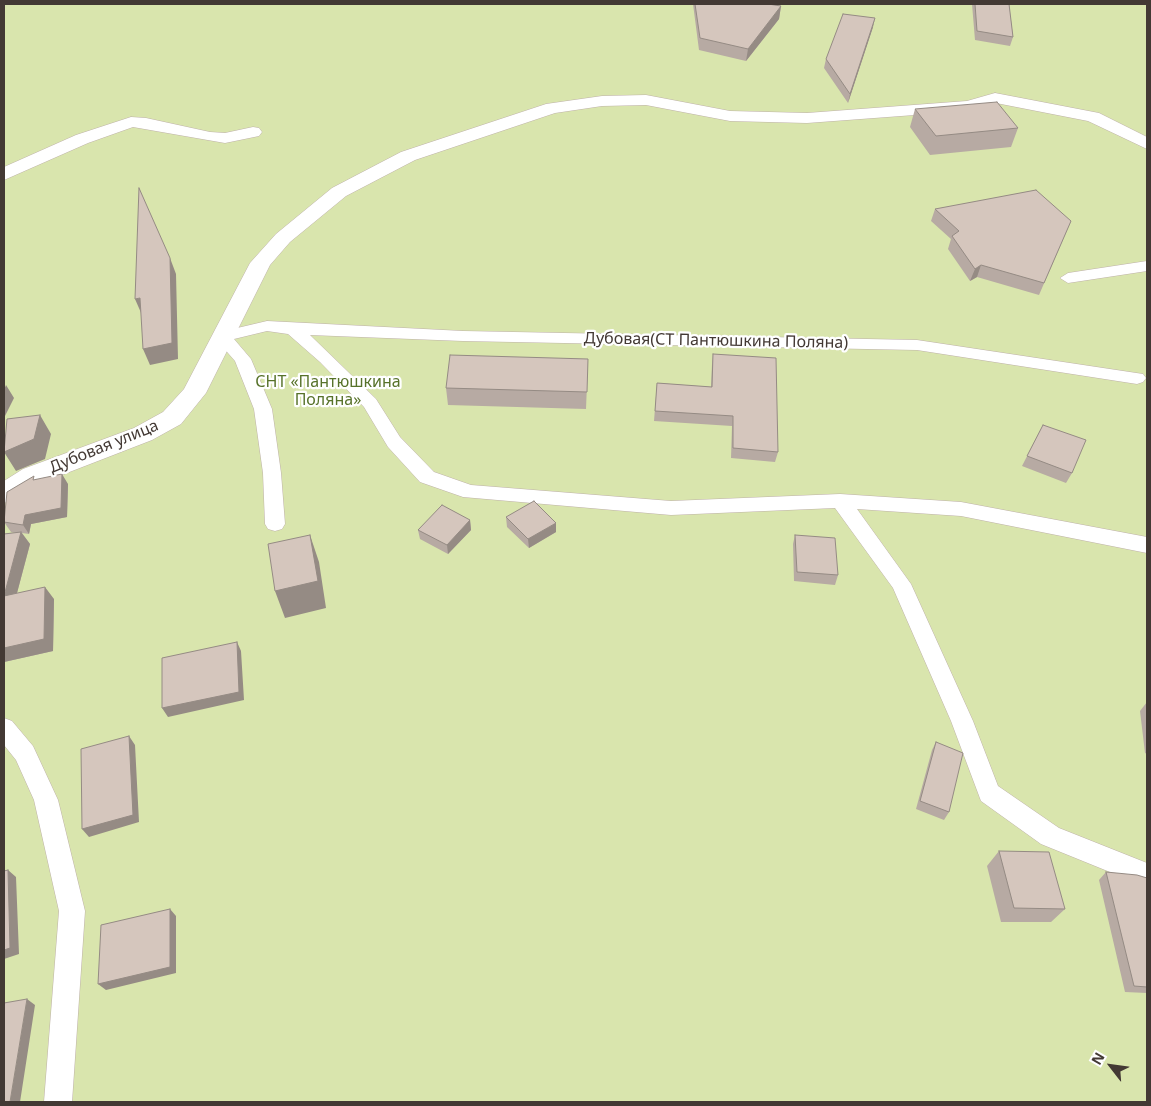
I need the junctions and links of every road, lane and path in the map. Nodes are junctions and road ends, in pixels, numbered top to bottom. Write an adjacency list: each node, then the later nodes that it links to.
1 (253, 132): 3 (street)
2 (1147, 144): 7 (street)
3 (4, 174)
4 (1147, 266): 5 (lane)
5 (1068, 278)
6 (293, 329): 7 (lane, Дубовая(СТ Пантюшкина Поляна)); 8 (lane, Дубовая(СТ Пантюшкина Поляна)); 10 (lane)
7 (222, 336): 9 (street, Дубовая улица); 11 (lane)
8 (1137, 378)
9 (4, 493)
10 (840, 501): 12 (lane); 14 (lane)
11 (275, 524)
12 (1147, 544)
13 (4, 728): 15 (lane)
14 (1147, 875)
15 (58, 1102)

